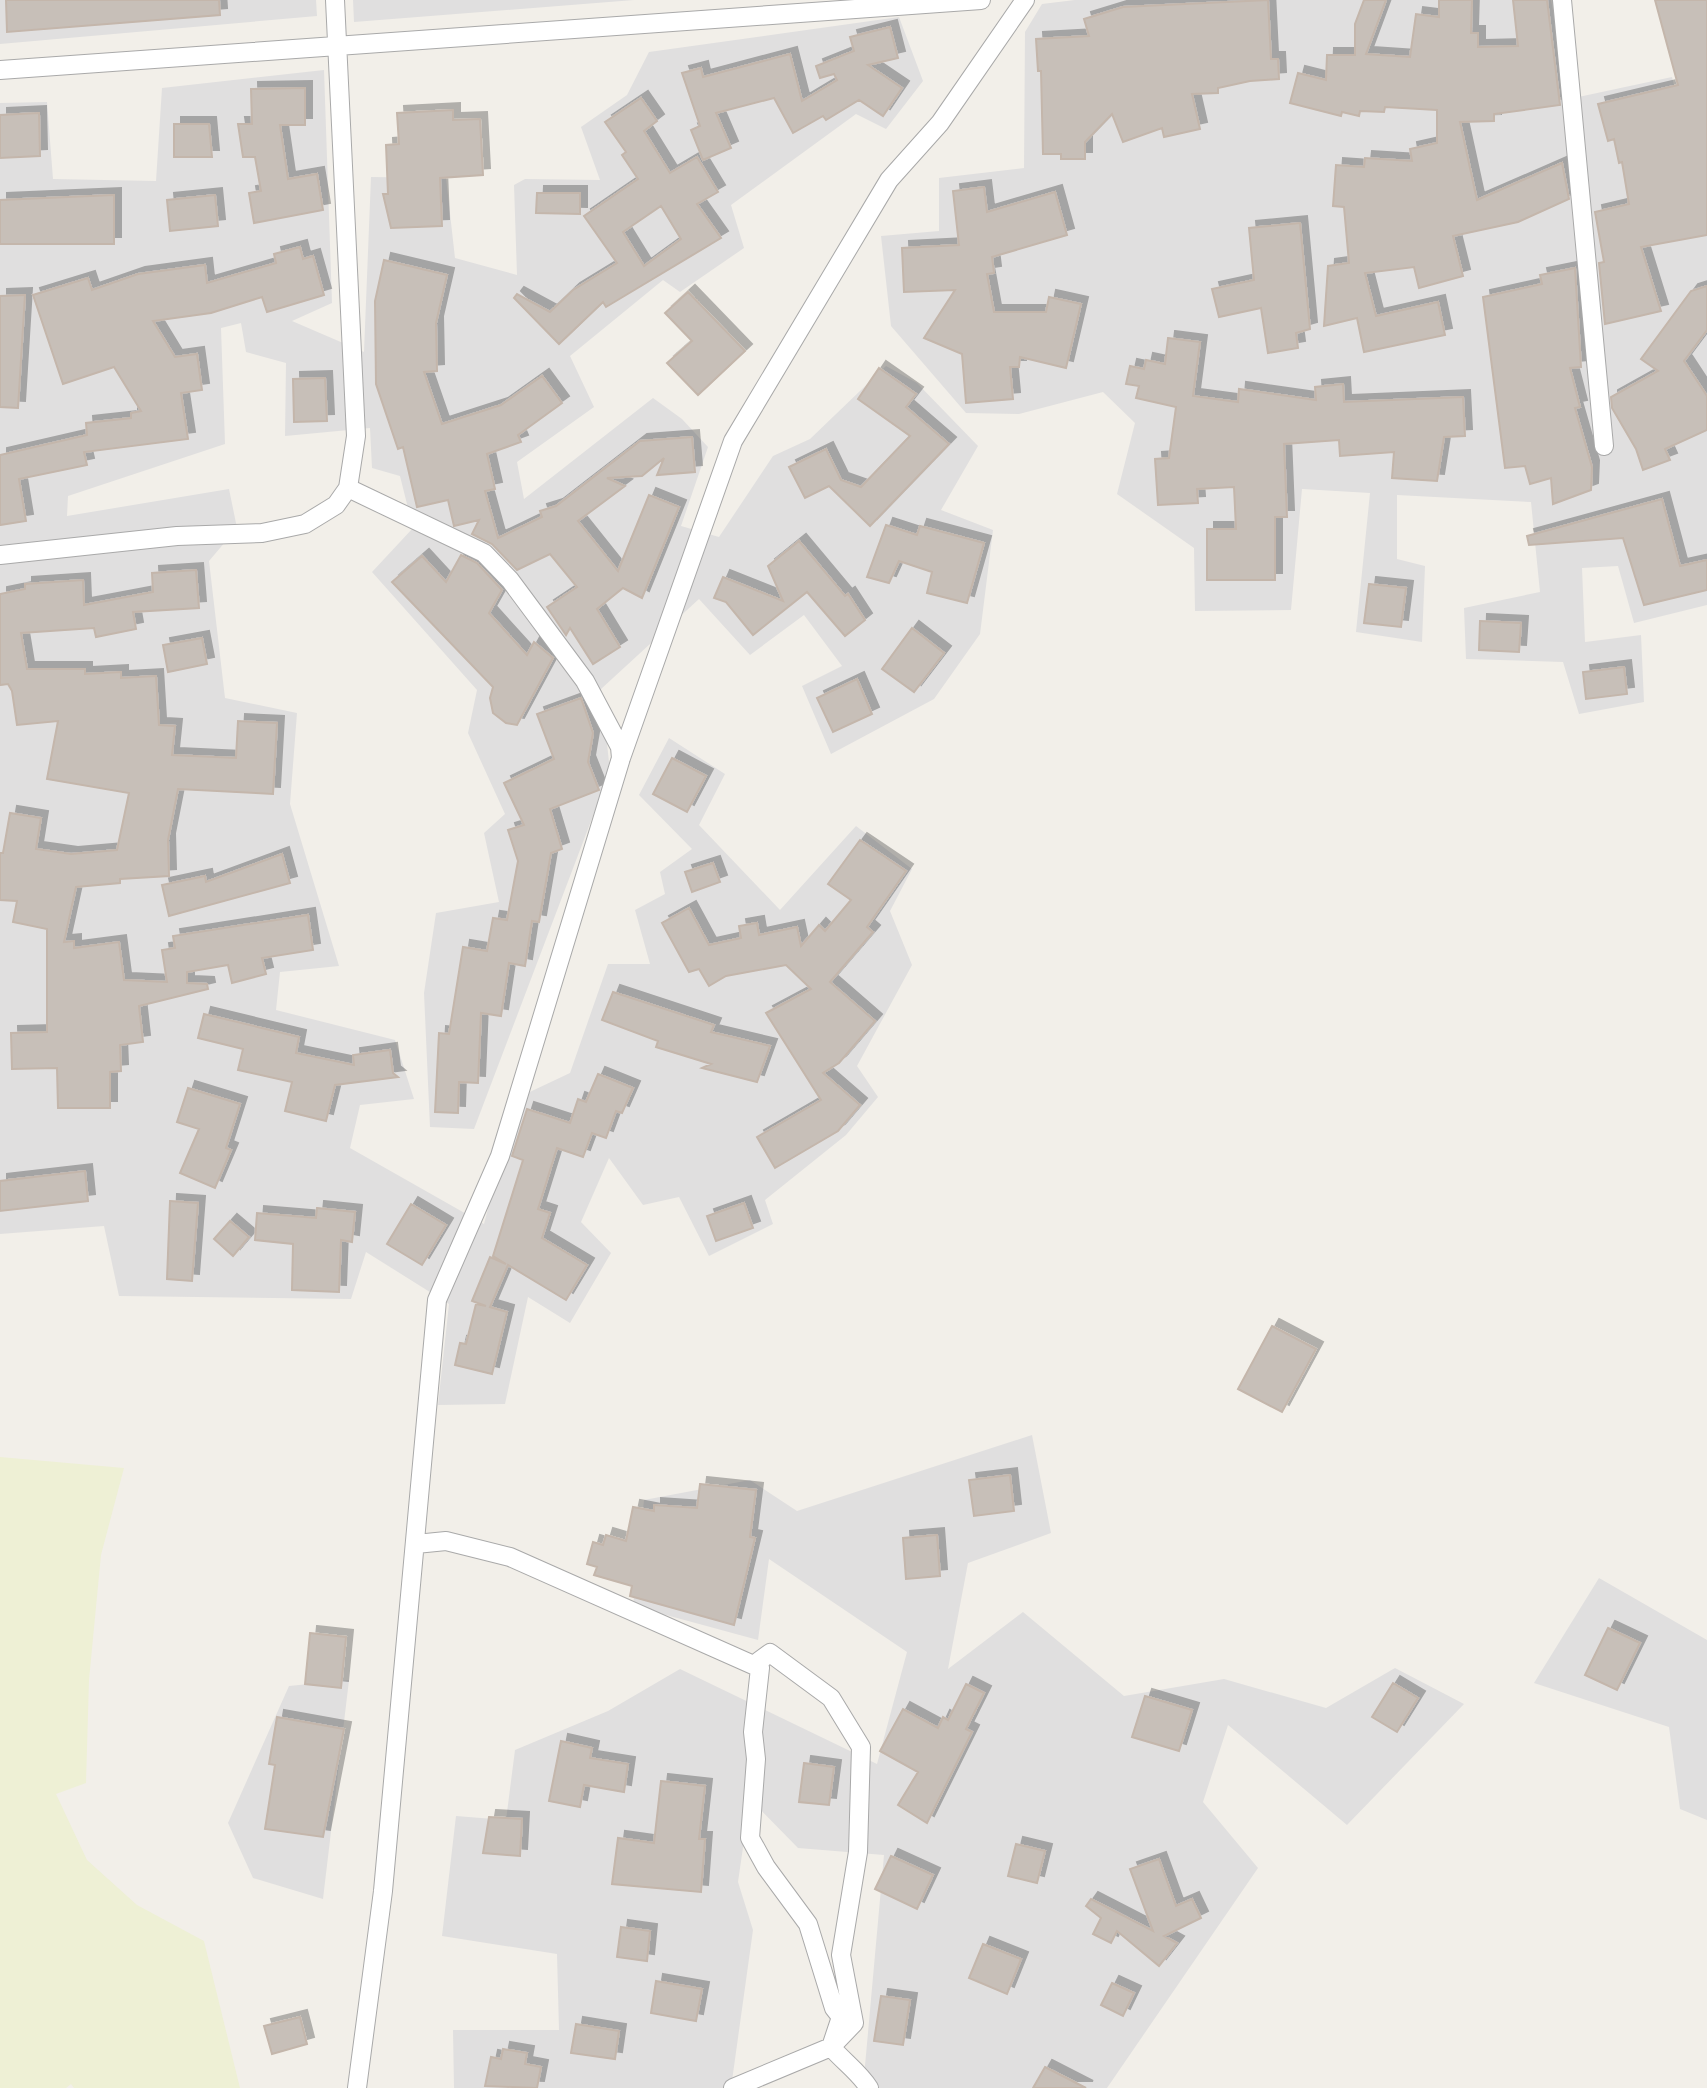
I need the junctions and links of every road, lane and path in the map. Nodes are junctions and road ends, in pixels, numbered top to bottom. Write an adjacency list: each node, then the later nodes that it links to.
1 (335, 0): 5 (street)
2 (981, 0): 5 (street)
3 (1025, 0): 10 (street)
4 (1562, 0): 7 (street)
5 (337, 47): 6 (street); 8 (street)
6 (0, 70)
7 (1604, 446)
8 (348, 488): 9 (street); 10 (street)
9 (0, 555)
10 (621, 758): 11 (street)
11 (416, 1544): 12 (street); 14 (street)
12 (760, 1668): 13 (street); 13 (street)
13 (831, 2047): 15 (street); 16 (street)
14 (357, 2088)
15 (733, 2088)
16 (869, 2088)

